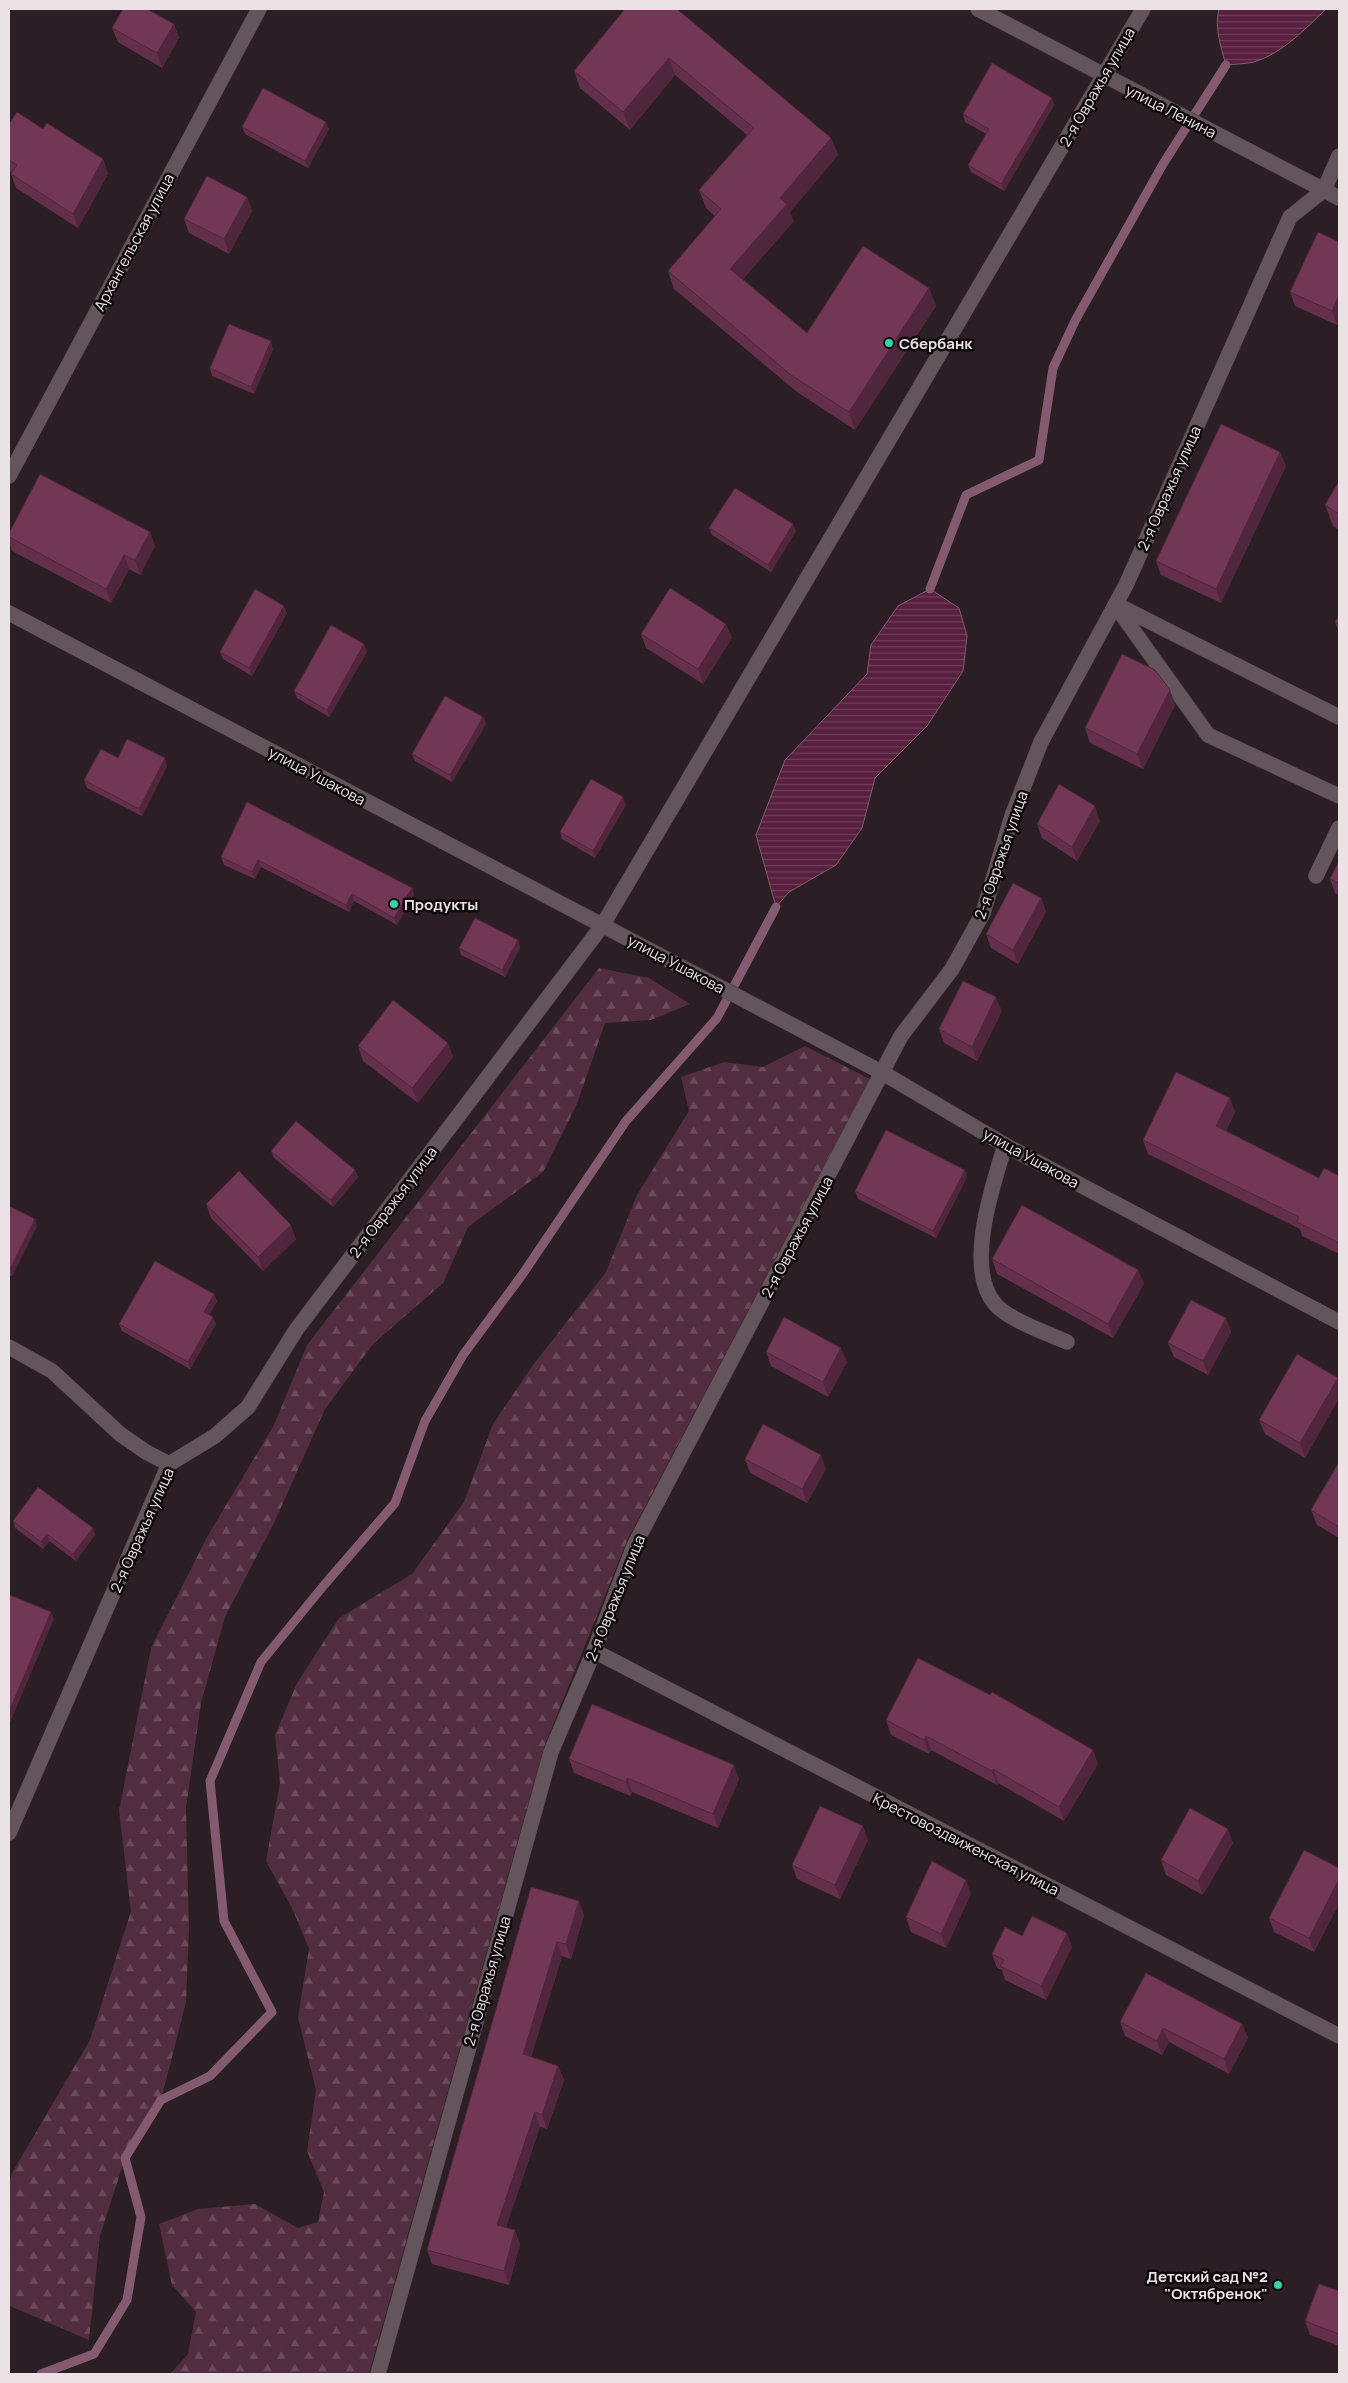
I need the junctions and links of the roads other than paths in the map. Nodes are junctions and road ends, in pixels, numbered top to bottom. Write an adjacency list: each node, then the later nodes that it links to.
1 (259, 9): 8 (street, Архангельская улица)
2 (978, 9): 4 (street, улица Ленина)
3 (1143, 9): 4 (street, 2-я Овражья улица)
4 (1104, 77): 6 (street, улица Ленина); 15 (street, 2-я Овражья улица)
5 (1339, 156): 6 (street, 2-я Овражья улица)
6 (1324, 190): 7 (street, улица Ленина); 9 (street, 2-я Овражья улица)
7 (1339, 198)
8 (9, 476)
9 (1115, 604): 11 (street); 12 (street); 16 (street, 2-я Овражья улица)
10 (9, 613): 15 (street, улица Ушакова)
11 (1339, 717)
12 (1339, 796)
13 (1339, 828): 14 (street)
14 (1316, 876)
15 (602, 926): 16 (street, улица Ушакова); 21 (street, 2-я Овражья улица)
16 (883, 1073): 17 (street, улица Ушакова); 22 (street, 2-я Овражья улица)
17 (1004, 1145): 18 (street, улица Ушакова); 19 (street)
18 (1339, 1322)
19 (1067, 1342)
20 (9, 1347): 21 (street)
21 (169, 1464): 23 (street, 2-я Овражья улица)
22 (594, 1651): 24 (street, Крестовоздвиженская улица); 25 (street, 2-я Овражья улица)
23 (9, 1833)
24 (1339, 2036)
25 (378, 2374)

